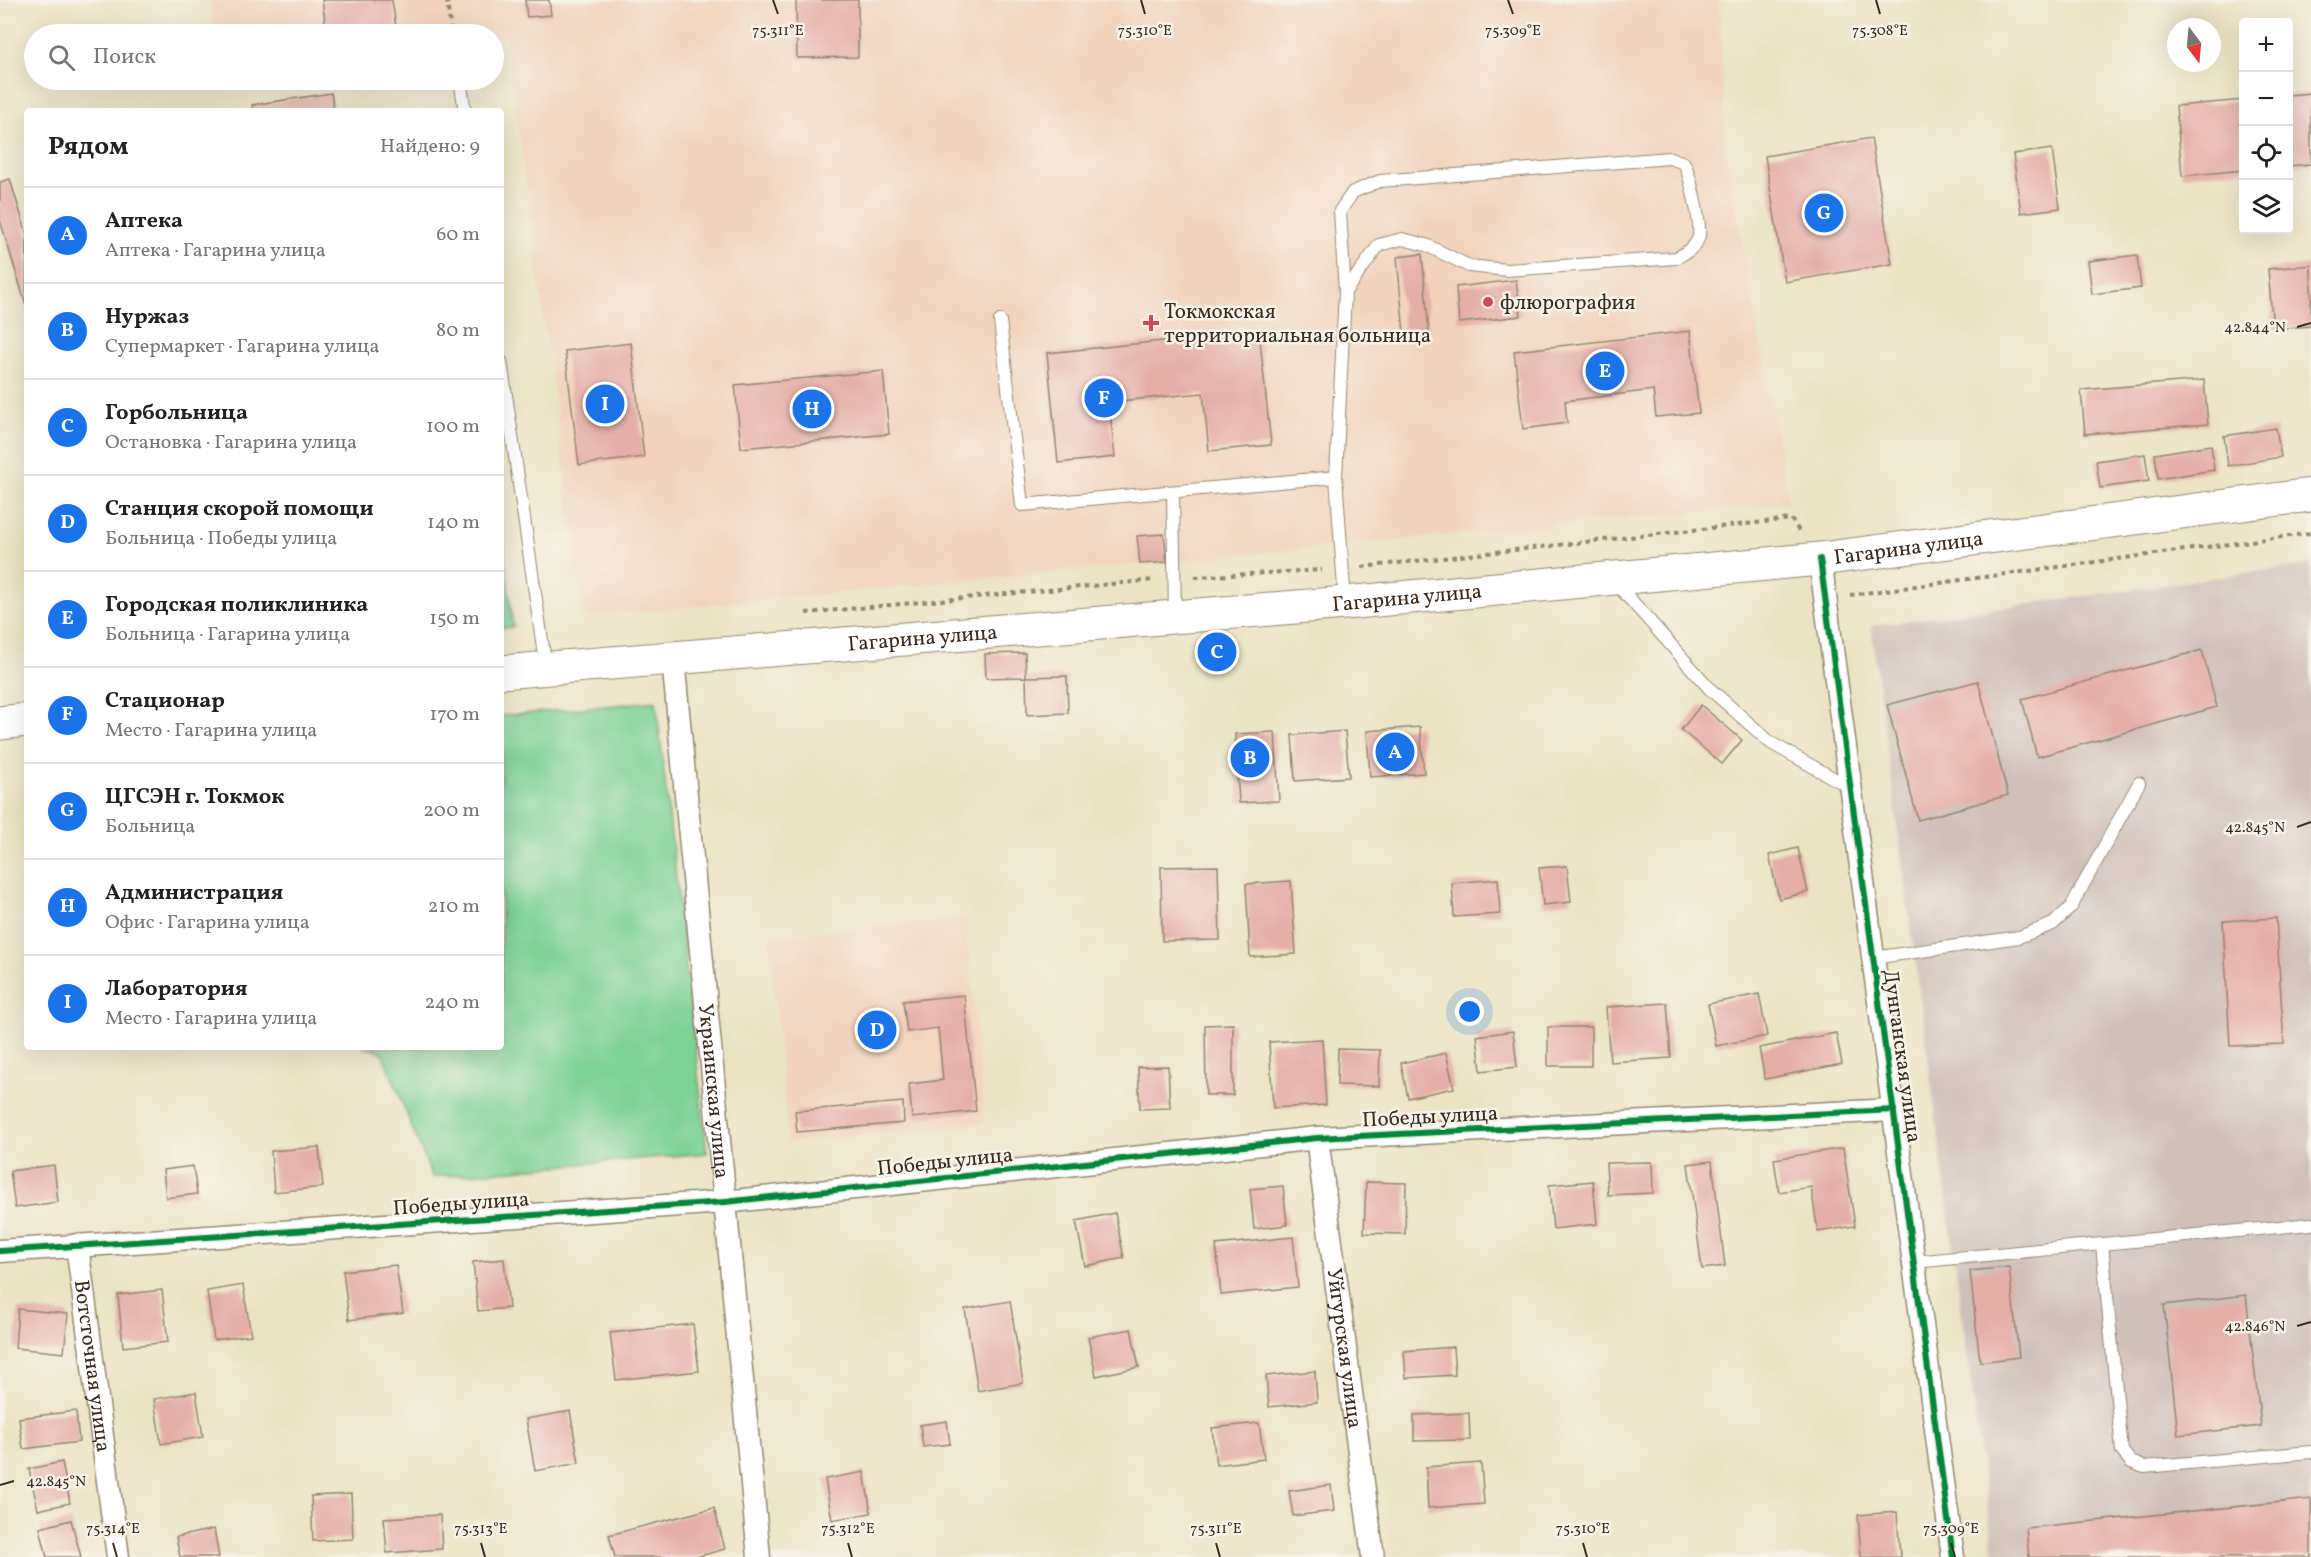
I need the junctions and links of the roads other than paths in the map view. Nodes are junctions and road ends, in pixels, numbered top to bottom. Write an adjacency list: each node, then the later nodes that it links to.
1 (462, 90): 2 (lane)
2 (465, 108)
3 (1345, 292): 3 (lane); 6 (lane)
4 (1000, 321): 7 (lane)
5 (504, 381): 14 (lane)
6 (1336, 477): 7 (lane); 11 (lane)
7 (1173, 492): 12 (lane)
8 (2311, 495): 9 (main road, Гагарина улица)
9 (1820, 559): 10 (main road, Гагарина улица); 19 (street, Дунганская улица)
10 (1611, 578): 11 (main road, Гагарина улица); 19 (lane)
11 (1345, 603): 12 (main road, Гагарина улица)
12 (1175, 617): 13 (main road, Гагарина улица)
13 (673, 659): 14 (main road, Гагарина улица); 23 (street, Украинская улица)
14 (546, 668): 15 (main road, Гагарина улица)
15 (504, 672)
16 (24, 720): 17 (main road)
17 (0, 723)
18 (2139, 783): 20 (lane)
19 (1851, 788): 20 (street, Дунганская улица)
20 (1873, 958): 21 (street, Дунганская улица)
21 (1894, 1110): 22 (street, Победы улица); 28 (street, Дунганская улица)
22 (1317, 1138): 23 (street, Победы улица); 32 (street, Уйгурская улица)
23 (725, 1202): 26 (street, Победы улица); 31 (street, Украинская улица)
24 (2311, 1224): 25 (lane)
25 (2102, 1244): 28 (lane); 29 (lane)
26 (77, 1245): 27 (street, Победы улица); 30 (street, Вотсточная улица)
27 (0, 1251)
28 (1914, 1262): 33 (street, Дунганская улица)
29 (2311, 1452)
30 (118, 1557)
31 (759, 1557)
32 (1373, 1557)
33 (1953, 1557)

